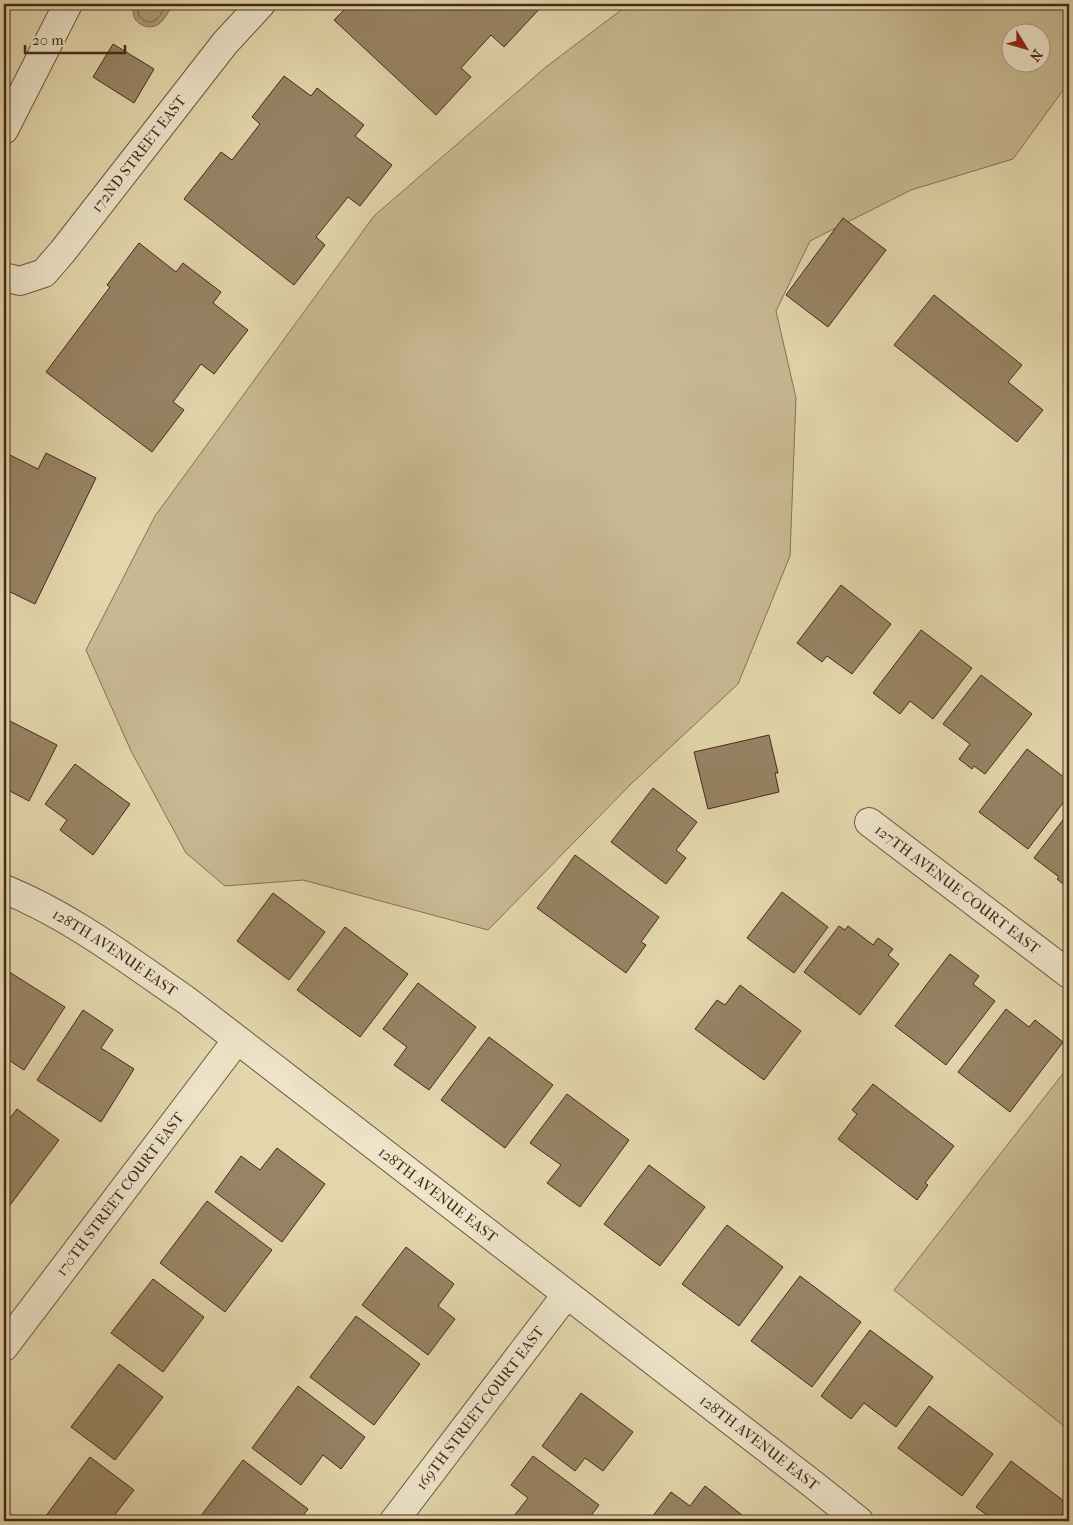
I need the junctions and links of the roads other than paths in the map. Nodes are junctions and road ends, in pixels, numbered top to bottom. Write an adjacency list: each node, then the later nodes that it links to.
1 (68, 4): 3 (street)
2 (261, 4): 4 (street, 172ND STREET EAST)
3 (4, 130)
4 (4, 277)
5 (870, 822): 7 (street, 127TH AVENUE COURT EAST)
6 (4, 888): 8 (street, 128TH AVENUE EAST)
7 (1069, 974)
8 (237, 1040): 9 (street, 128TH AVENUE EAST); 10 (street, 170TH STREET COURT EAST)
9 (566, 1295): 11 (street, 169TH STREET COURT EAST); 12 (street, 128TH AVENUE EAST)
10 (4, 1347)
11 (394, 1521)
12 (859, 1521)

